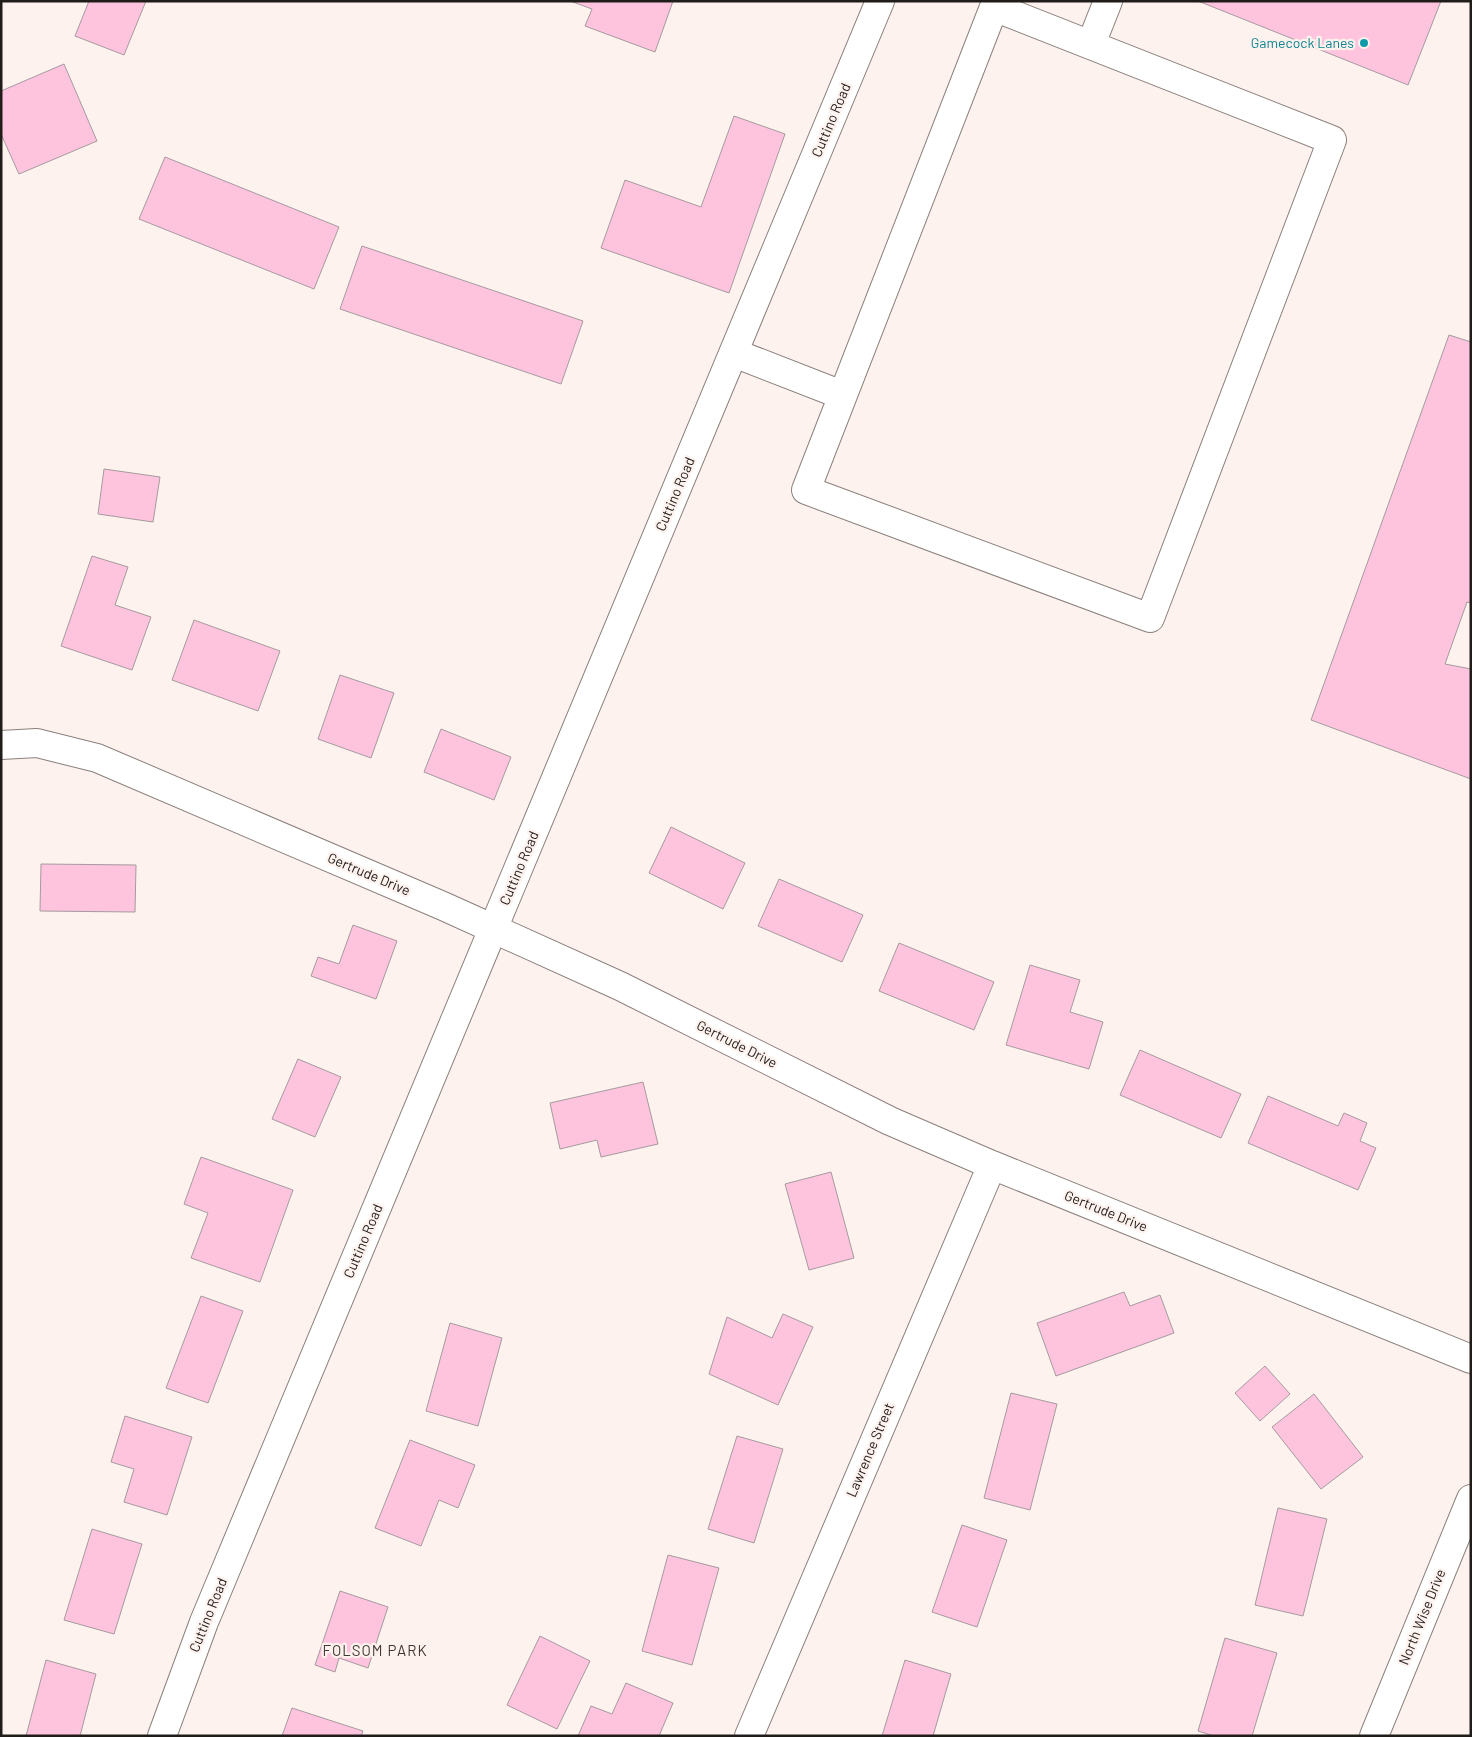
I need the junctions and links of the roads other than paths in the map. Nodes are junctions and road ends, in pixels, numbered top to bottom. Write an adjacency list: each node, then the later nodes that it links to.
1 (880, 1): 4 (street, Cuttino Road)
2 (1108, 1): 3 (street)
3 (1091, 44): 5 (street); 5 (street)
4 (734, 353): 5 (street); 7 (street, Cuttino Road)
5 (842, 395)
6 (1, 745): 7 (street, Gertrude Drive)
7 (494, 929): 8 (street, Gertrude Drive); 11 (street, Cuttino Road)
8 (992, 1165): 9 (street, Gertrude Drive); 12 (street, Lawrence Street)
9 (1471, 1359)
10 (1471, 1499): 13 (street, North Wise Drive)
11 (162, 1736)
12 (749, 1736)
13 (1374, 1736)

